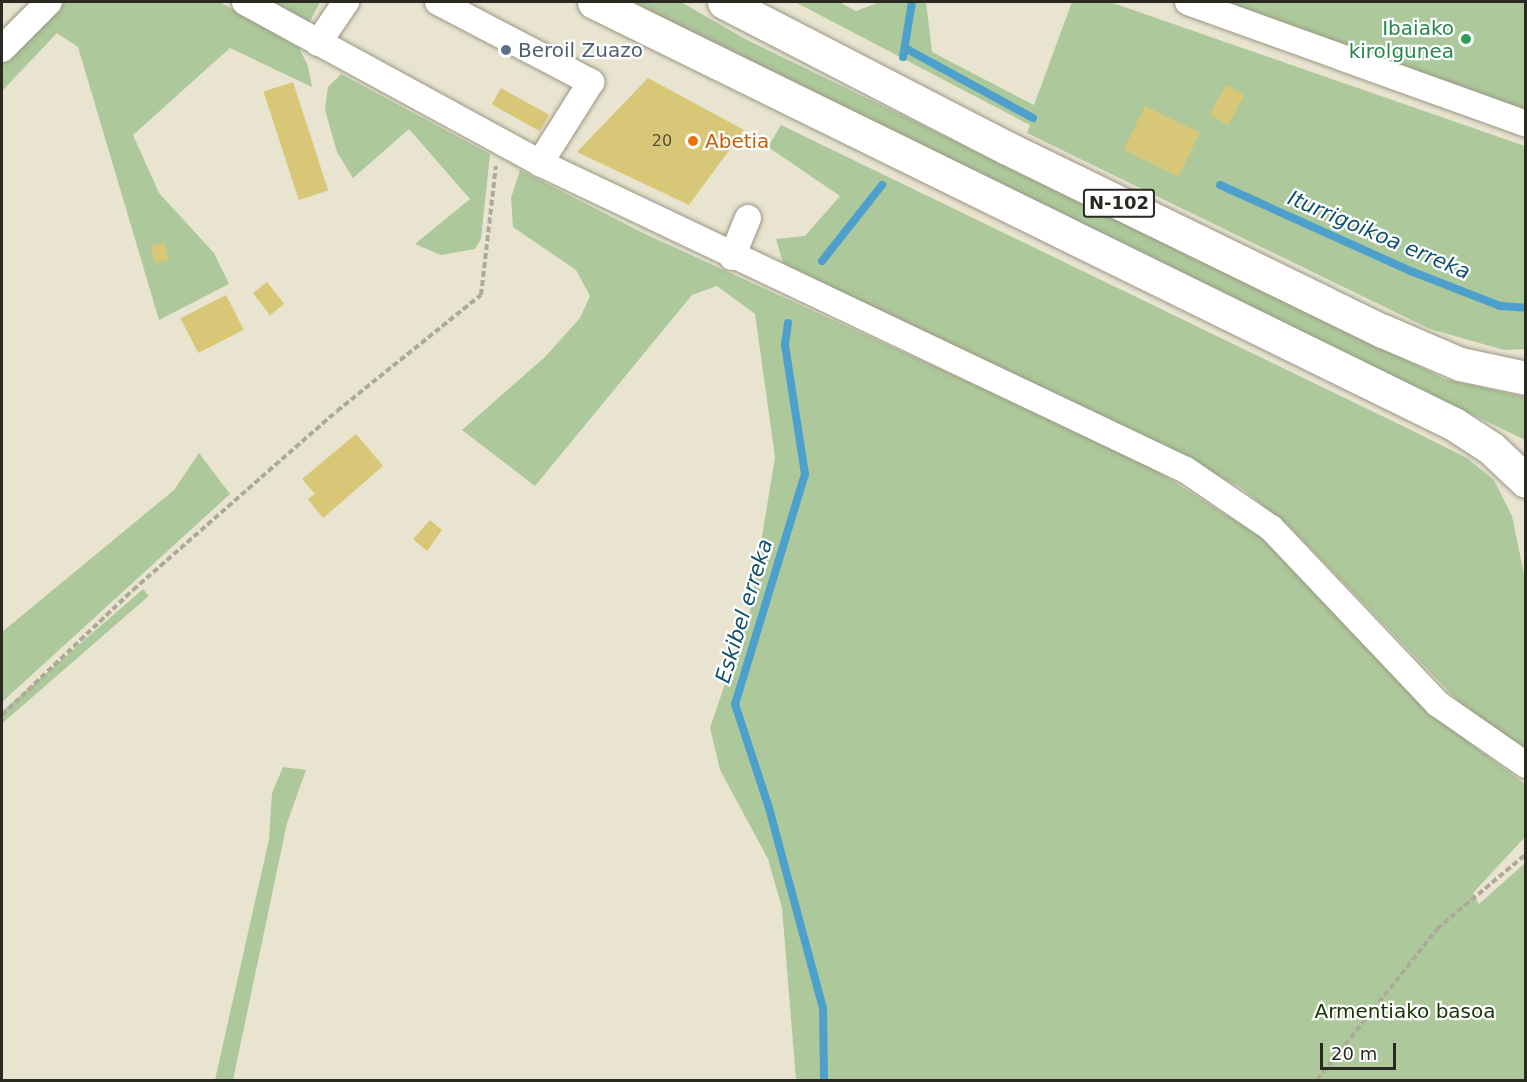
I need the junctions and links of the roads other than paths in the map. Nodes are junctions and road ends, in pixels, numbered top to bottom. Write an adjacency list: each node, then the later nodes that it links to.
1 (49, 2): 9 (street)
2 (244, 2): 8 (street)
3 (346, 2): 8 (street)
4 (438, 2): 11 (street)
5 (594, 2): 15 (highway, N-102)
6 (724, 2): 14 (highway, N-102)
7 (1188, 2): 10 (street)
8 (318, 43): 11 (street)
9 (2, 49)
10 (1526, 124)
11 (540, 163): 13 (street)
12 (748, 218): 13 (street)
13 (732, 257): 16 (street)
14 (1526, 378)
15 (1526, 481)
16 (1526, 765)

